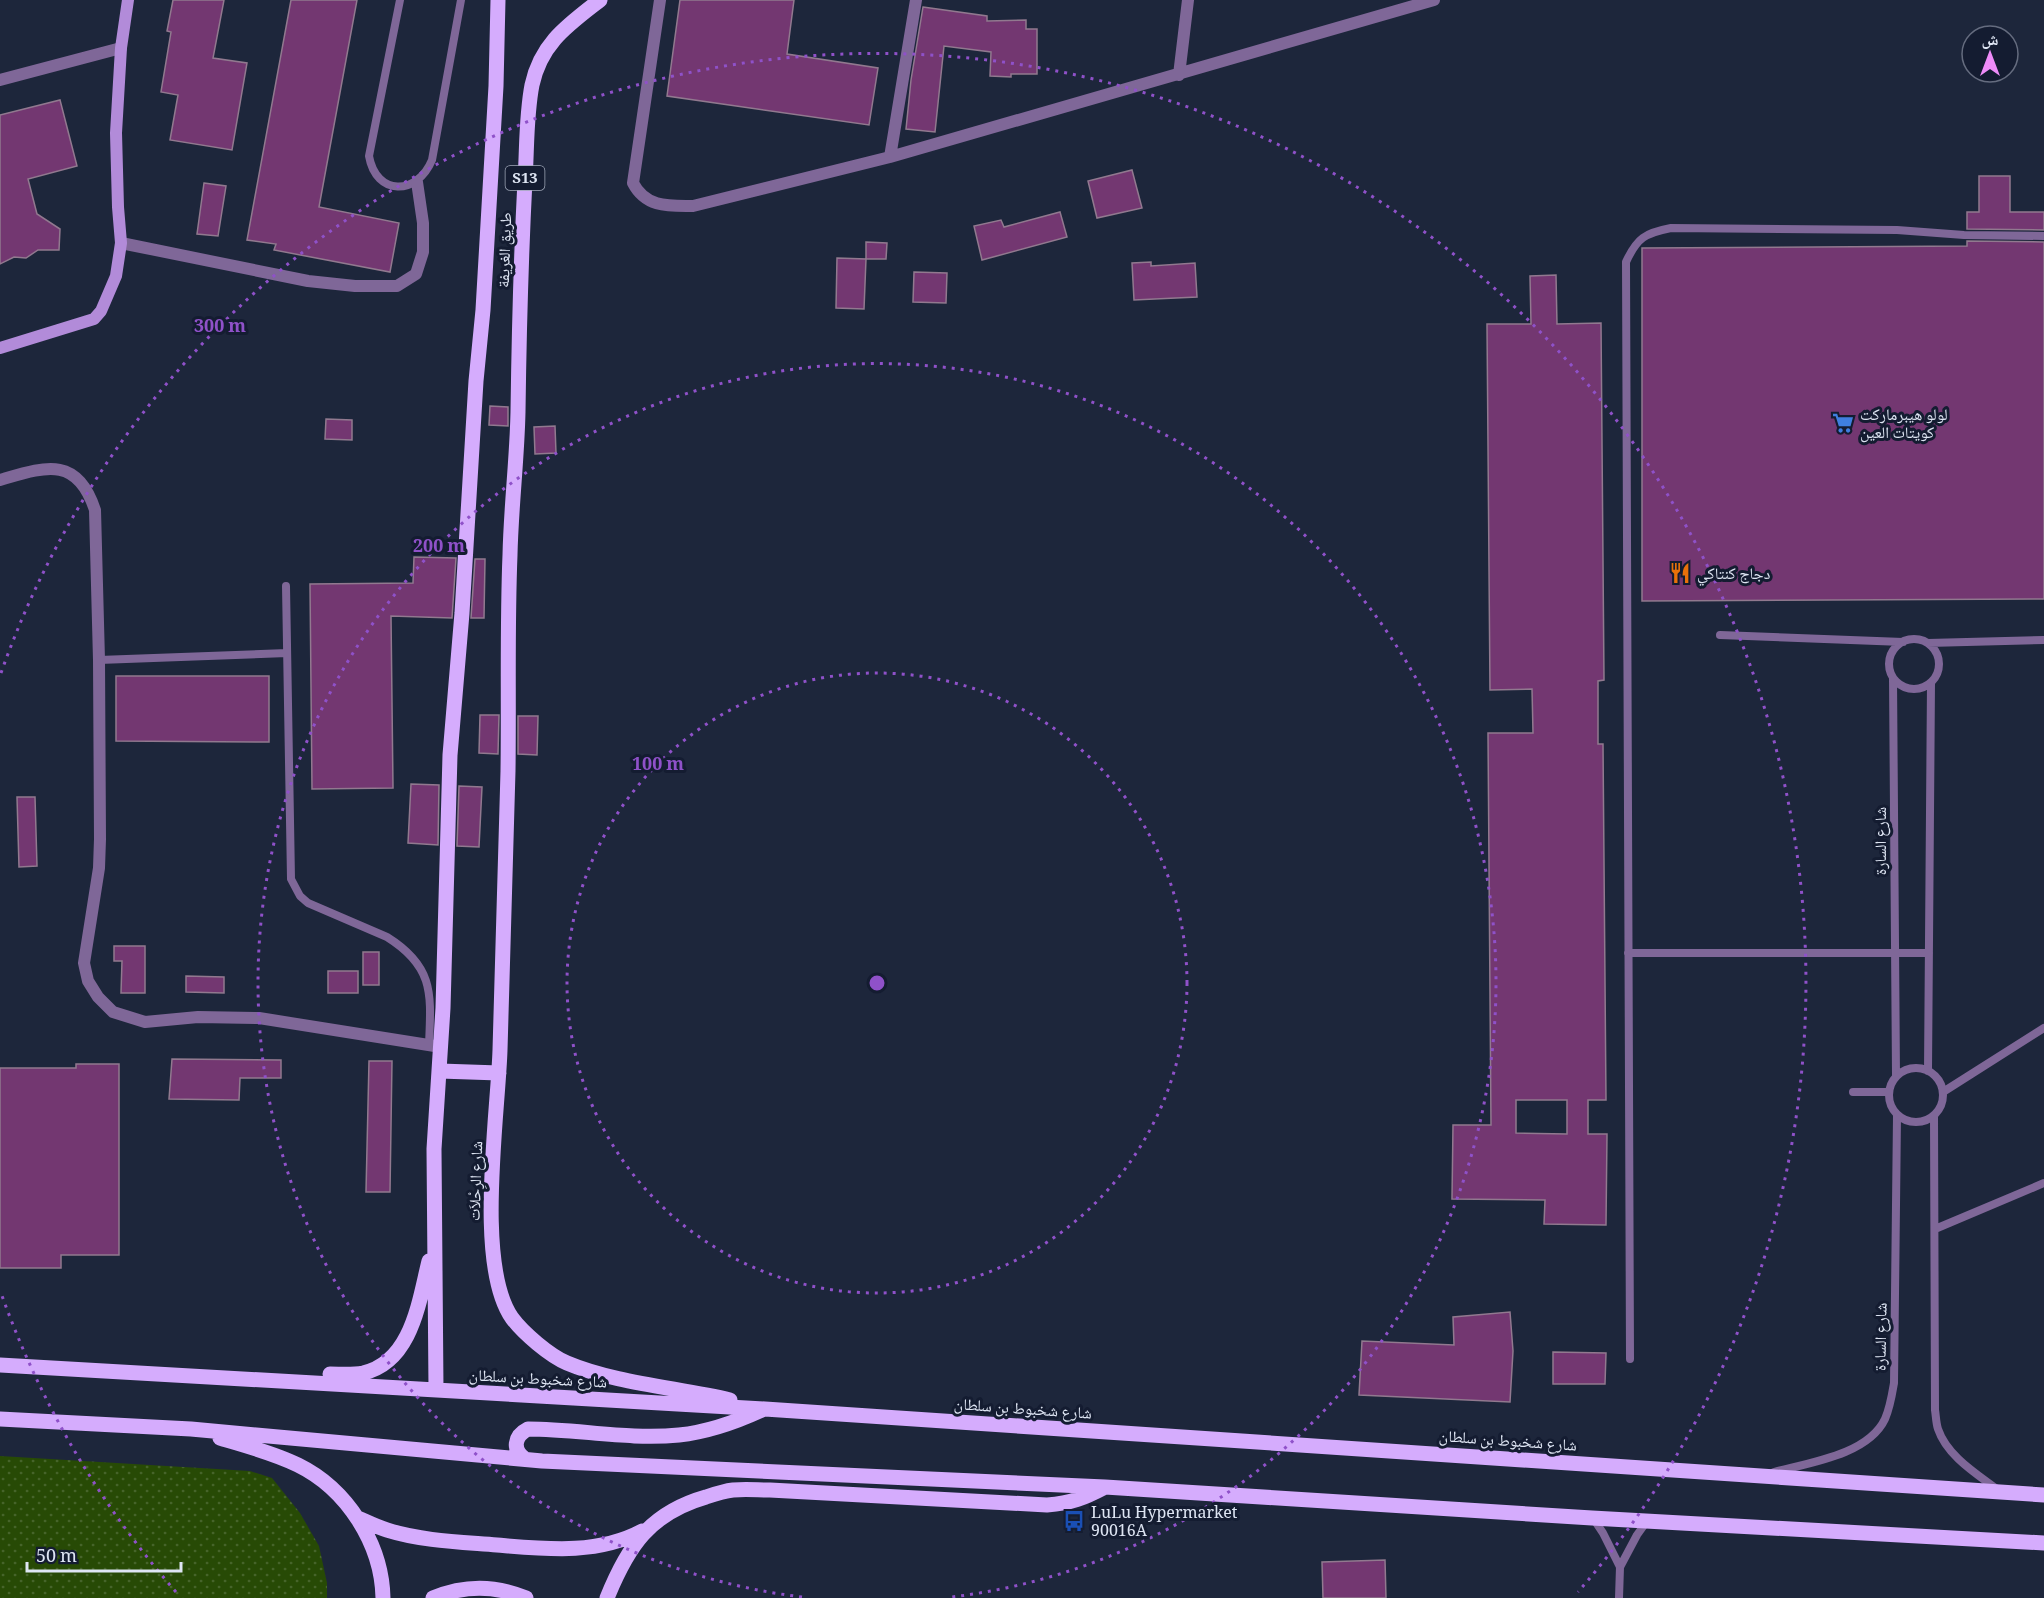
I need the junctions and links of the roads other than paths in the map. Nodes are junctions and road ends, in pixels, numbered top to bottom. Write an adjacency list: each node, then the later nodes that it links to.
1 (128, 0): 10 (street)
2 (400, 0): 14 (lane)
3 (461, 0): 14 (lane)
4 (498, 0): 33 (main road, طريق الغريفة / S13)
5 (600, 0): 28 (main road, طريق الغريفة / S13)
6 (660, 0): 13 (street)
7 (916, 0): 13 (street)
8 (1188, 0): 11 (street)
9 (1434, 0): 11 (street)
10 (121, 48): 12 (street); 16 (street)
11 (1179, 75): 13 (street)
12 (0, 80)
13 (890, 158)
14 (417, 182): 16 (street)
15 (2044, 236): 29 (lane)
16 (121, 243): 17 (street)
17 (0, 348)
18 (0, 480): 25 (street)
19 (286, 586): 24 (lane)
20 (1720, 634): 22 (lane)
21 (2044, 640): 23 (lane)
22 (1902, 642): 23 (lane); 26 (lane)
23 (1928, 643): 27 (lane)
24 (287, 653): 25 (lane); 33 (lane)
25 (99, 660): 33 (street)
26 (1893, 678): 27 (lane); 30 (lane, شارع السارة)
27 (1931, 682): 31 (lane)
28 (508, 768): 36 (main road, شارع الرِحْلاَت)
29 (1628, 953): 30 (lane); 46 (lane)
30 (1895, 953): 31 (lane); 37 (lane, شارع السارة)
31 (1929, 953): 35 (lane)
32 (2044, 1028): 40 (lane)
33 (435, 1046): 34 (main road)
34 (440, 1071): 36 (main road); 45 (main road)
35 (1928, 1071): 37 (lane); 40 (lane)
36 (499, 1073): 50 (main road, شارع الرِحْلاَت)
37 (1896, 1076): 39 (lane)
38 (1852, 1092): 39 (lane)
39 (1888, 1092): 41 (lane)
40 (1943, 1092): 42 (lane)
41 (1898, 1116): 42 (lane); 54 (lane, شارع السارة)
42 (1934, 1116): 44 (lane)
43 (2044, 1183): 44 (lane)
44 (1935, 1229): 56 (lane)
45 (434, 1242): 48 (main road); 49 (main road)
46 (1630, 1359)
47 (0, 1365): 48 (main road, شارع شخبوط بن سلطان)
48 (228, 1377): 49 (main road, شارع شخبوط بن سلطان)
49 (435, 1389): 50 (main road, شارع شخبوط بن سلطان)
50 (765, 1409): 53 (main road); 54 (main road, شارع شخبوط بن سلطان)
51 (0, 1419): 52 (main road)
52 (192, 1429): 53 (main road); 58 (main road)
53 (525, 1459): 55 (main road)
54 (1763, 1475): 56 (main road, شارع شخبوط بن سلطان)
55 (1105, 1487): 59 (main road); 61 (main road)
56 (2001, 1492): 57 (main road, شارع شخبوط بن سلطان)
57 (2044, 1495)
58 (357, 1518): 61 (main road); 64 (main road)
59 (1592, 1518): 60 (main road); 63 (lane)
60 (1647, 1521): 62 (main road); 63 (lane)
61 (650, 1526): 67 (main road)
62 (2044, 1543)
63 (1620, 1567): 68 (lane)
64 (383, 1598)
65 (433, 1598): 66 (main road)
66 (526, 1598)
67 (607, 1598)
68 (1619, 1598)

